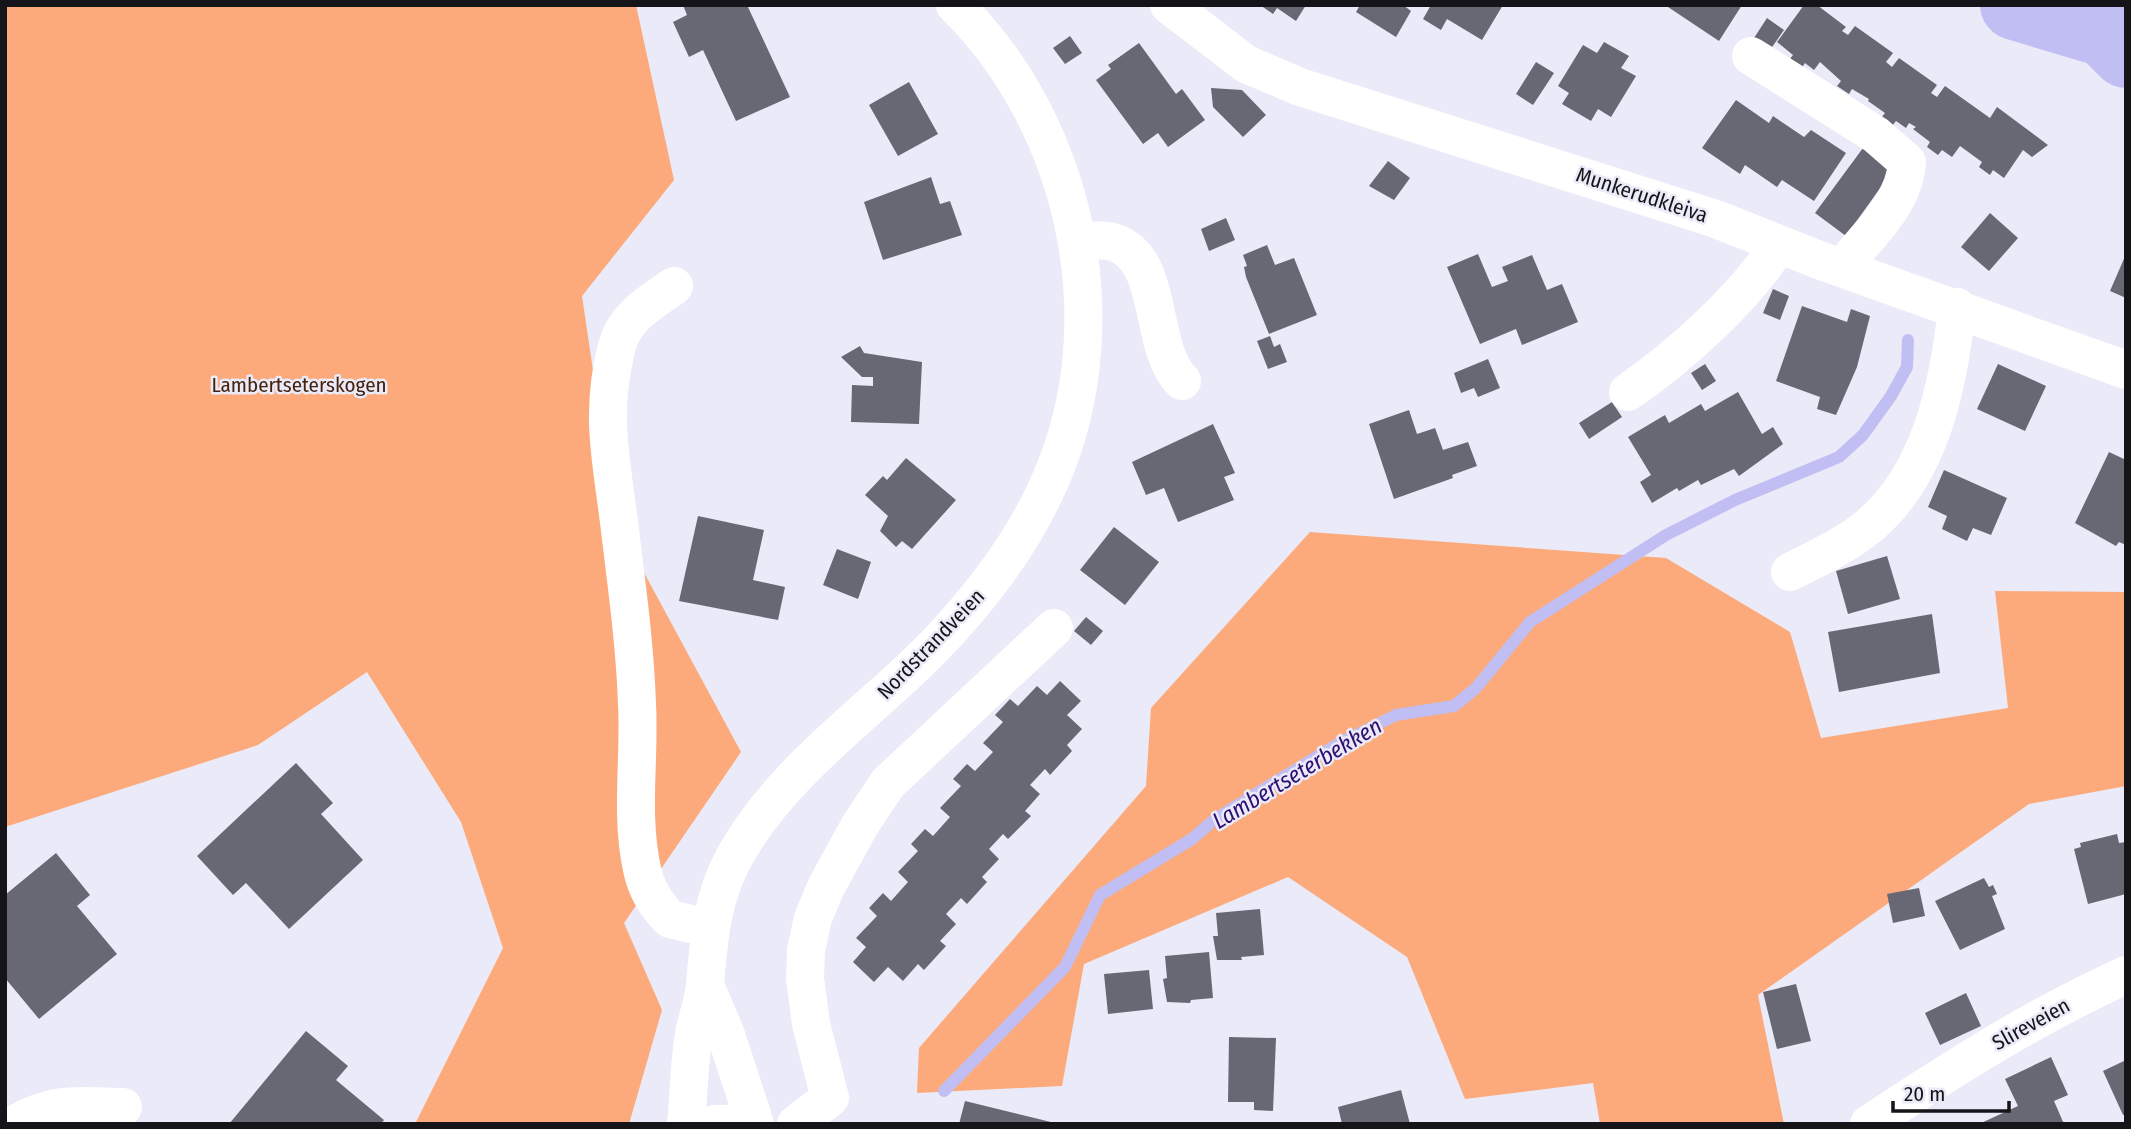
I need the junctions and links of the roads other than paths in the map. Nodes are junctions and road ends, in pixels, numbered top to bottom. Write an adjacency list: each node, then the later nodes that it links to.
1 (955, 5): 4 (main road, Nordstrandveien)
2 (1169, 5): 5 (main road, Munkerudkleiva)
3 (1751, 56): 6 (main road)
4 (1078, 241): 10 (main road); 14 (main road, Nordstrandveien)
5 (1779, 244): 6 (main road, Munkerudkleiva); 11 (main road)
6 (1843, 267): 8 (main road, Munkerudkleiva)
7 (674, 286): 14 (main road)
8 (1956, 307): 9 (main road, Munkerudkleiva); 12 (main road)
9 (2126, 370)
10 (1182, 381)
11 (1628, 392)
12 (1790, 572)
13 (1054, 628): 23 (main road)
14 (708, 928): 16 (main road, Nordstrandveien)
15 (2126, 975): 24 (main road, Slireveien)
16 (705, 985): 19 (main road, Nordstrandveien); 22 (main road, Nordstrandveien)
17 (122, 1107): 18 (main road)
18 (15, 1124)
19 (686, 1124)
20 (715, 1124): 21 (main road)
21 (747, 1124)
22 (755, 1124)
23 (796, 1124)
24 (1869, 1124)

